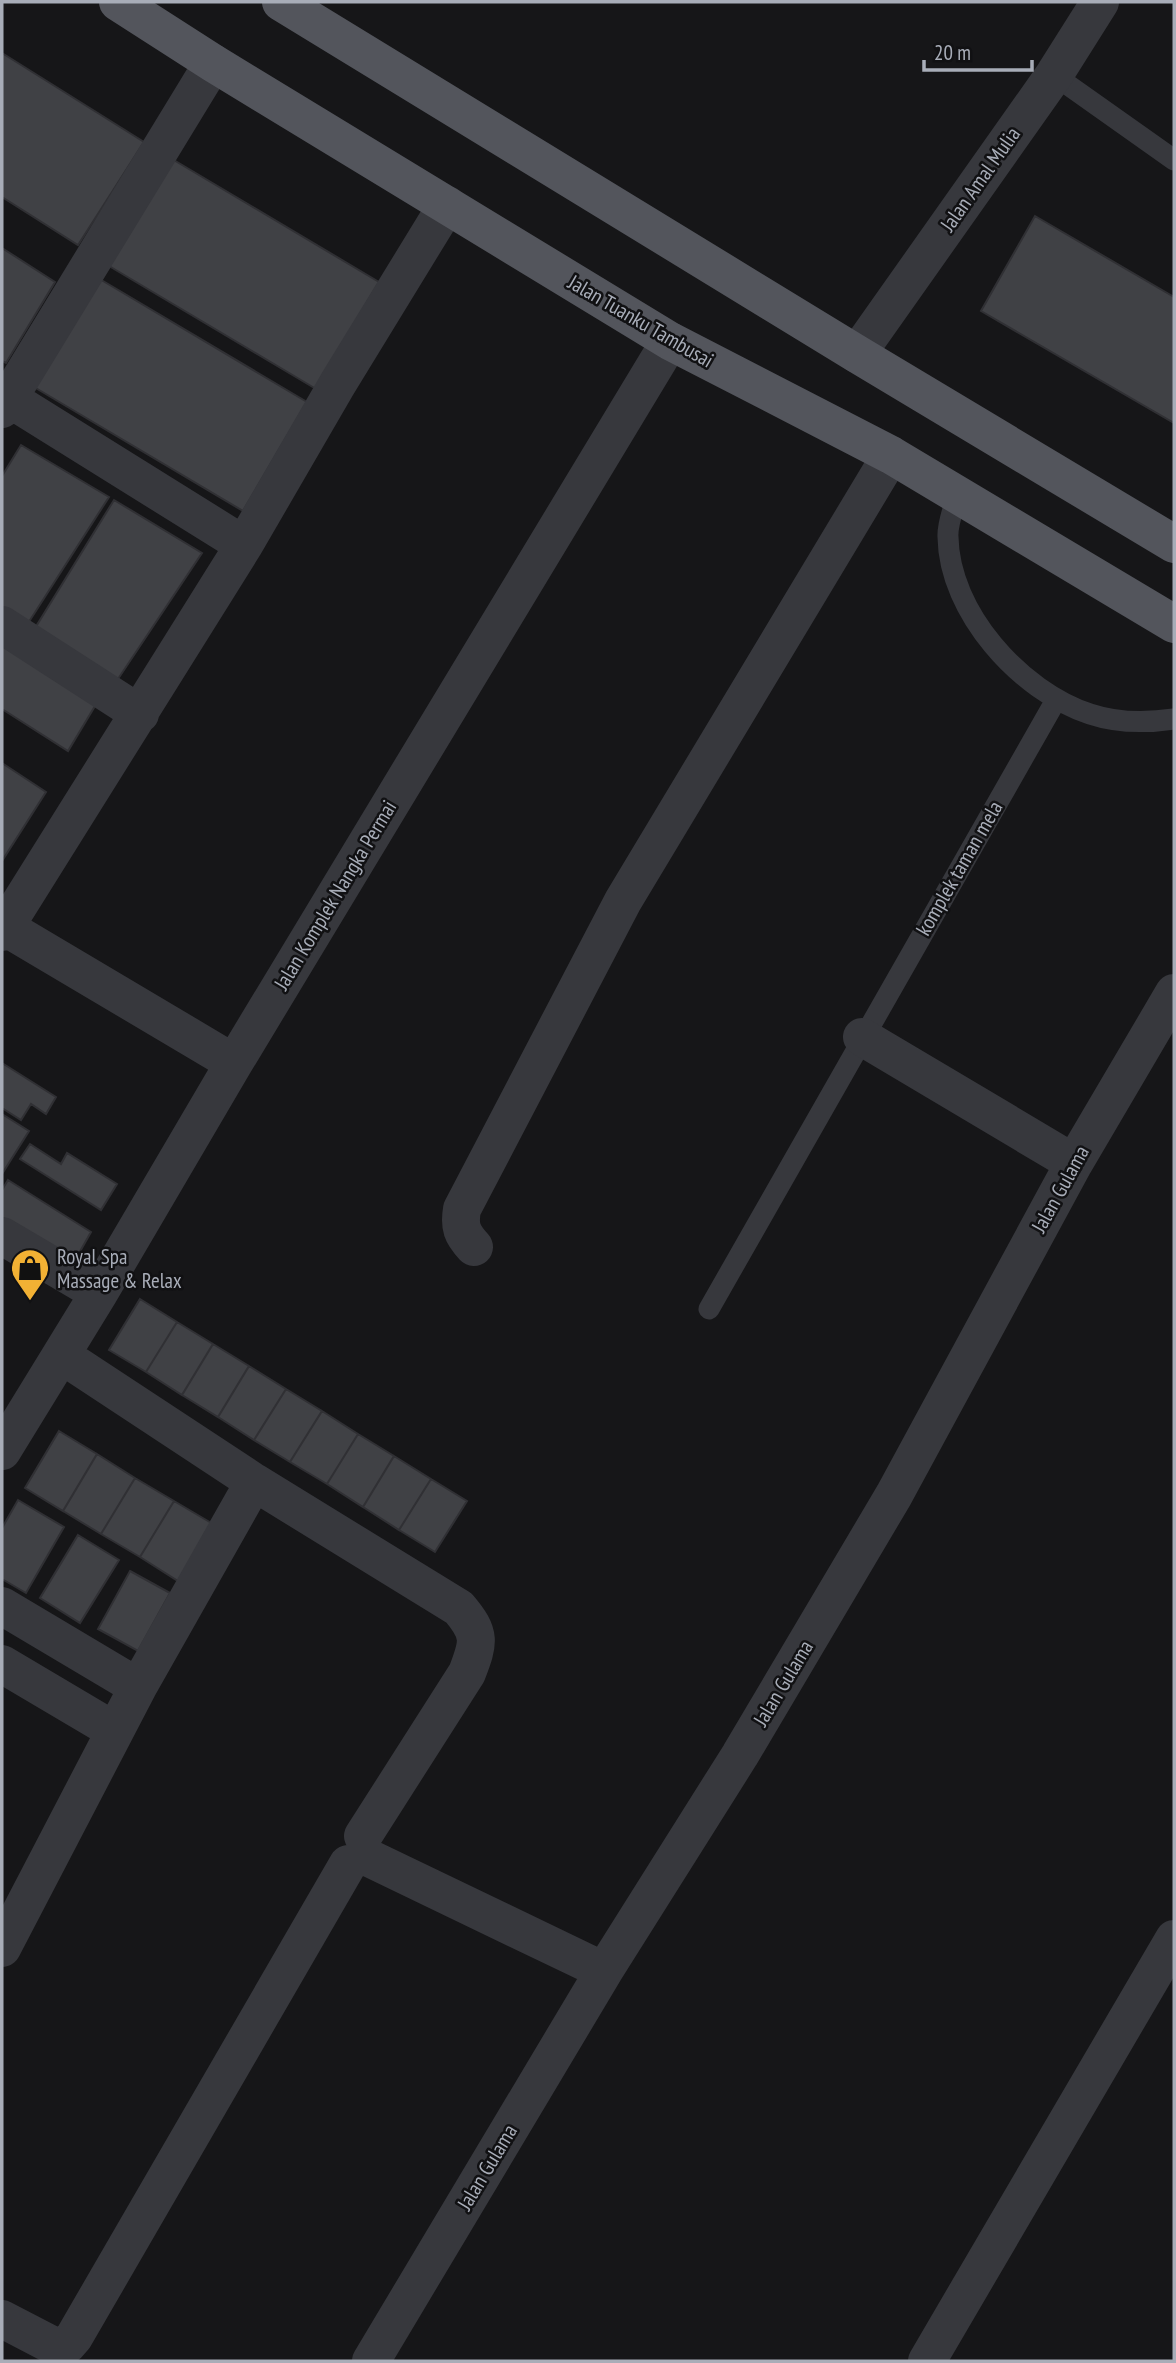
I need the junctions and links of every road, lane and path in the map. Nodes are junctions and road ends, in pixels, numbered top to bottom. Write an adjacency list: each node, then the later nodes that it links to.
1 (118, 2): 4 (main road, Jalan Tuanku Tambusai)
2 (281, 2): 9 (main road)
3 (1100, 2): 5 (street, Jalan Amal Mulia)
4 (213, 63): 7 (main road, Jalan Tuanku Tambusai); 10 (street)
5 (1054, 75): 6 (lane); 9 (street, Jalan Amal Mulia)
6 (1174, 160)
7 (447, 205): 8 (main road, Jalan Tuanku Tambusai); 14 (street)
8 (670, 341): 11 (main road, Jalan Tuanku Tambusai); 23 (street, Jalan Komplek Nangka Permai)
9 (857, 354): 13 (main road)
10 (4, 400): 14 (street)
11 (891, 455): 12 (main road, Jalan Tuanku Tambusai); 26 (street)
12 (957, 495): 15 (main road, Jalan Tuanku Tambusai); 17 (lane)
13 (1174, 544)
14 (244, 545): 18 (street)
15 (1174, 624)
16 (2, 625): 18 (street)
17 (1056, 700): 19 (lane); 22 (lane, komplek taman mela)
18 (140, 714): 20 (street)
19 (1174, 719)
20 (4, 930): 23 (street)
21 (1174, 993): 24 (street, Jalan Gulama)
22 (862, 1037): 24 (street); 28 (lane, komplek taman mela)
23 (234, 1063): 27 (street, Jalan Komplek Nangka Permai)
24 (1074, 1163): 39 (street, Jalan Gulama)
25 (2, 1236): 27 (street)
26 (474, 1247)
27 (99, 1293): 30 (street, Jalan Komplek Nangka Permai)
28 (709, 1309)
29 (78, 1366): 31 (street)
30 (2, 1451)
31 (254, 1482): 34 (street); 36 (street)
32 (2, 1606): 34 (street)
33 (2, 1664): 35 (street)
34 (138, 1687): 35 (street)
35 (115, 1731): 38 (street)
36 (360, 1853): 39 (street); 40 (street)
37 (1174, 1939): 42 (street)
38 (2, 1948)
39 (604, 1971): 41 (street, Jalan Gulama)
40 (2, 2319)
41 (371, 2361)
42 (927, 2361)

